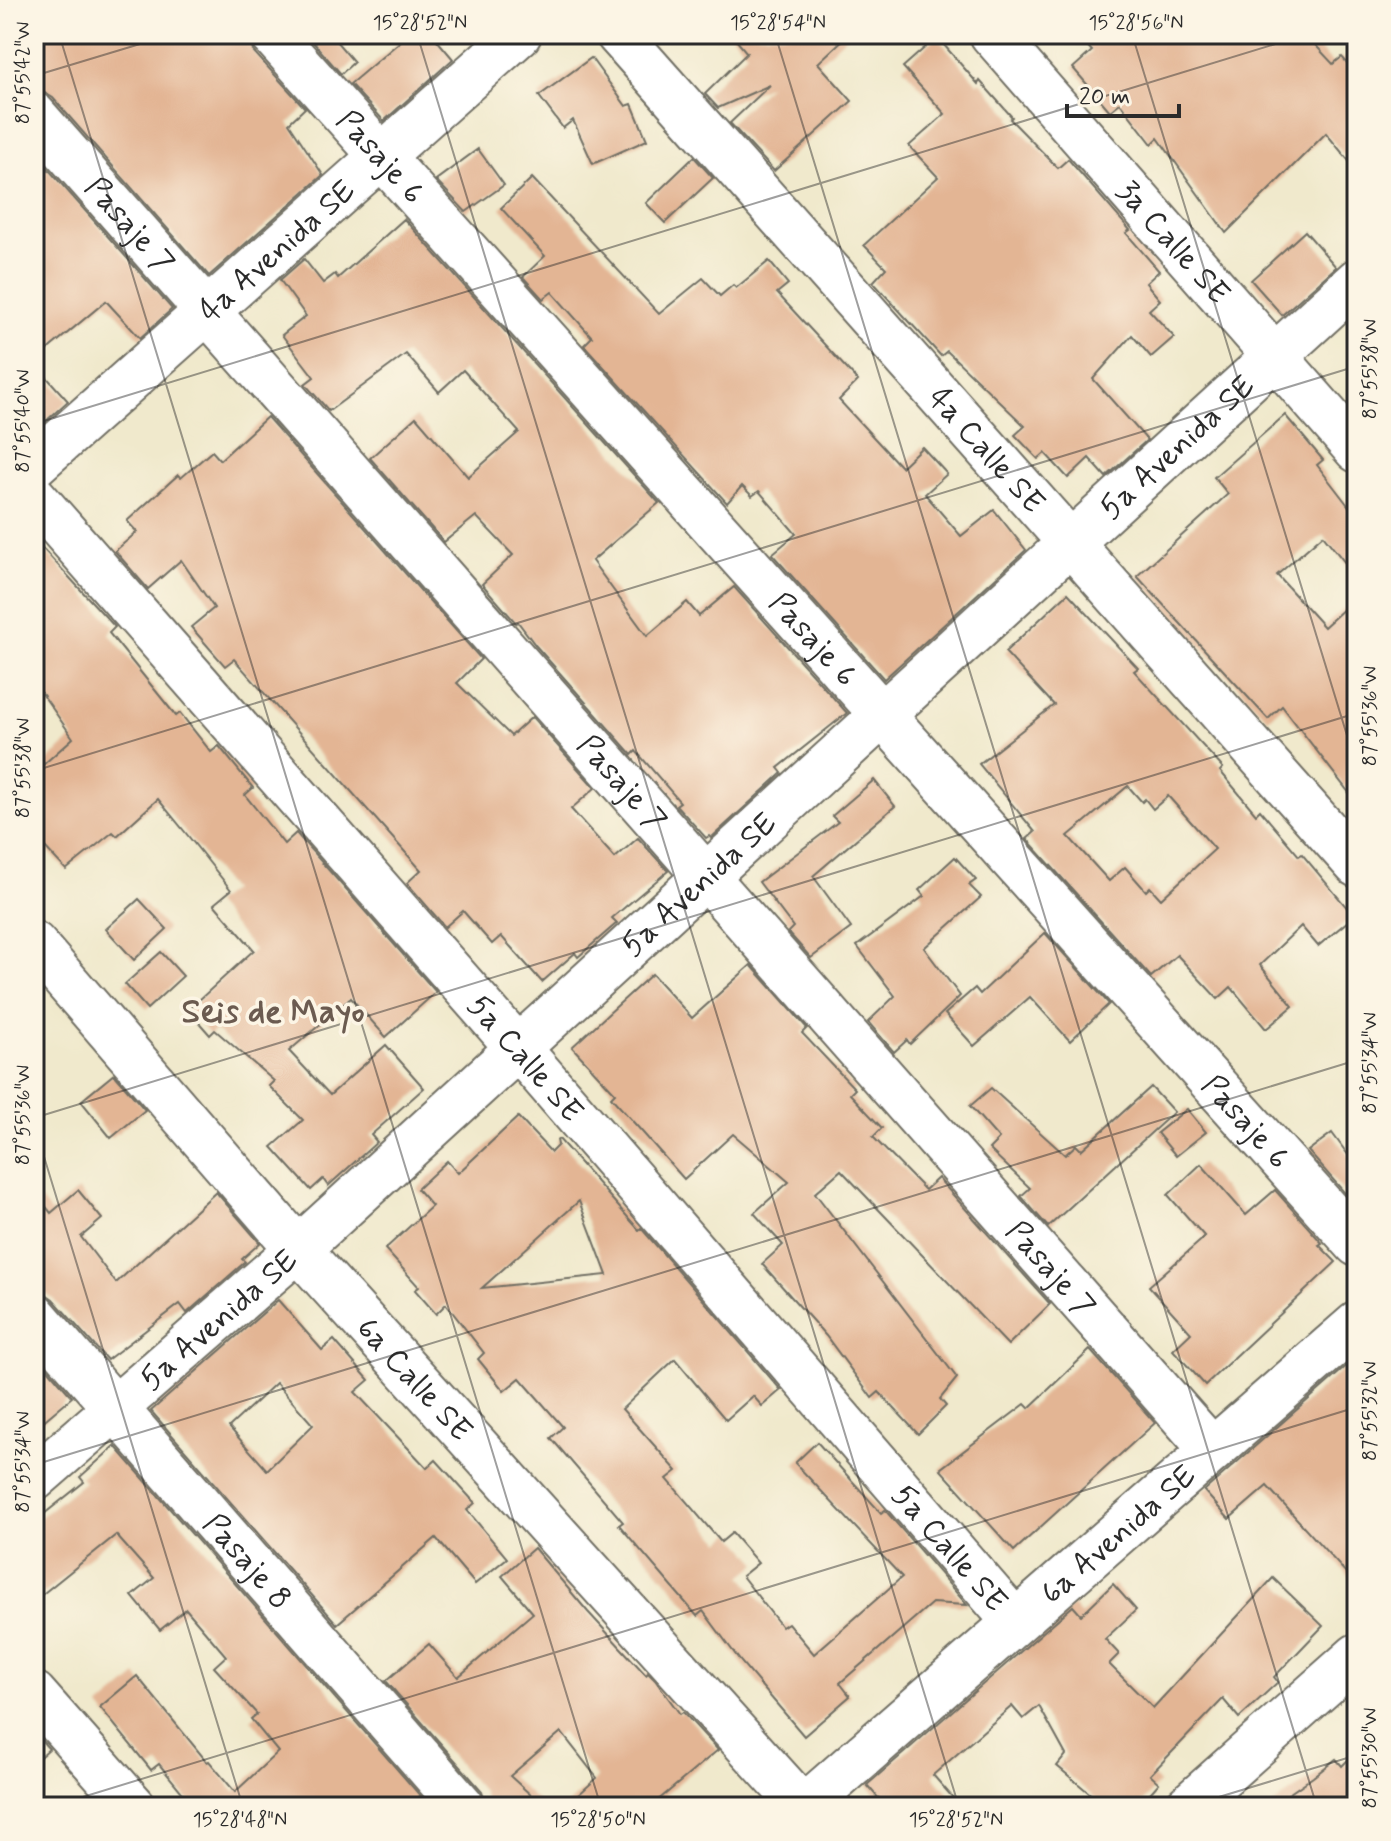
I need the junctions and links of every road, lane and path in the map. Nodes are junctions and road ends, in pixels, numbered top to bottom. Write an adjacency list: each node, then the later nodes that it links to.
1 (272, 34): 6 (street, Pasaje 6)
2 (519, 34): 6 (street, 4a Avenida SE)
3 (618, 34): 13 (street, 4a Calle SE)
4 (992, 34): 9 (street, 3a Calle SE)
5 (34, 115): 8 (street, Pasaje 7)
6 (382, 156): 8 (street, 4a Avenida SE); 14 (street, Pasaje 6)
7 (1357, 281): 9 (street, 5a Avenida SE)
8 (207, 311): 11 (street, 4a Avenida SE); 16 (street, Pasaje 7)
9 (1274, 355): 10 (street, 3a Calle SE); 13 (street, 5a Avenida SE)
10 (1357, 450)
11 (34, 465)
12 (34, 497): 18 (street, 5a Calle SE)
13 (1070, 542): 14 (street, 5a Avenida SE); 15 (street, 4a Calle SE)
14 (882, 714): 16 (street, 5a Avenida SE); 19 (street, Pasaje 6)
15 (1357, 865)
16 (706, 876): 18 (street, 5a Avenida SE); 24 (street, Pasaje 7)
17 (34, 944): 20 (street, 6a Calle SE)
18 (518, 1048): 20 (street, 5a Avenida SE); 26 (street, 5a Calle SE)
19 (1357, 1244)
20 (298, 1249): 23 (street, 5a Avenida SE); 31 (street, 6a Calle SE)
21 (34, 1315): 23 (street, Pasaje 8)
22 (1357, 1324): 24 (street, 6a Avenida SE)
23 (115, 1408): 25 (street, 5a Avenida SE); 30 (street, Pasaje 8)
24 (1212, 1450): 26 (street, 6a Avenida SE)
25 (34, 1479)
26 (1015, 1622): 31 (street, 6a Avenida SE)
27 (1357, 1656): 32 (street)
28 (34, 1694): 29 (street)
29 (134, 1807)
30 (463, 1807)
31 (804, 1807)
32 (1187, 1807)

